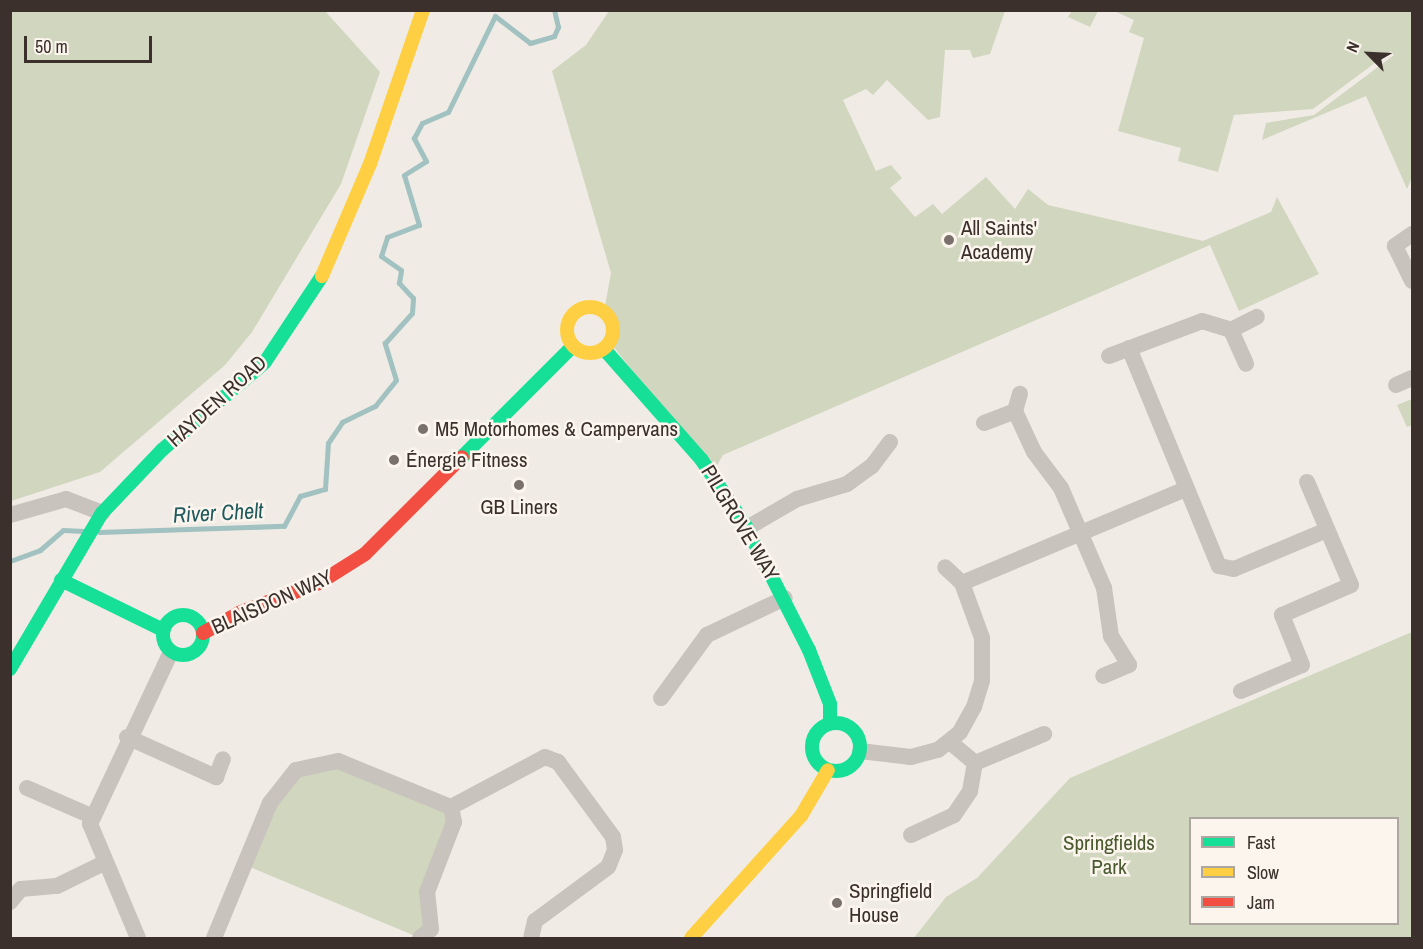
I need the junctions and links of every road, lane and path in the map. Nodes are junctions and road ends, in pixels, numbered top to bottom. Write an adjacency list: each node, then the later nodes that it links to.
1 (423, 10): 18 (street, HAYDEN ROAD)
2 (1413, 234): 3 (street)
3 (1413, 281)
4 (1257, 317): 5 (street)
5 (1232, 330): 7 (street); 10 (street)
6 (573, 346): 8 (street); 8 (street); 27 (street, BLAISDON WAY)
7 (1129, 348): 9 (street); 16 (street)
8 (604, 349): 19 (street, PILGROVE WAY)
9 (1109, 356)
10 (1246, 364)
11 (1413, 378): 12 (street)
12 (1395, 385)
13 (984, 423): 21 (street)
14 (890, 442): 19 (street)
15 (1307, 482): 20 (street)
16 (1186, 489): 20 (street); 21 (street)
17 (10, 515): 18 (street)
18 (100, 517): 23 (street, HAYDEN ROAD)
19 (747, 528): 25 (street, PILGROVE WAY)
20 (1328, 530): 31 (street)
21 (1079, 534): 24 (street); 30 (street)
22 (945, 567): 24 (street)
23 (61, 580): 26 (street); 29 (street, HAYDEN ROAD)
24 (962, 583): 36 (street)
25 (784, 598): 32 (street); 33 (street, PILGROVE WAY)
26 (163, 630): 27 (street); 28 (street)
27 (203, 633): 28 (street)
28 (171, 652): 35 (street)
29 (10, 669)
30 (1103, 676)
31 (1241, 691)
32 (661, 698)
33 (830, 723): 37 (street); 40 (street)
34 (1044, 734): 39 (street)
35 (127, 737): 38 (street); 43 (street)
36 (951, 743): 37 (street); 39 (street)
37 (860, 751): 40 (street)
38 (223, 759)
39 (975, 763): 44 (street)
40 (828, 770): 51 (street)
41 (27, 788): 43 (street)
42 (451, 807): 47 (street); 49 (street); 50 (street)
43 (91, 816): 45 (street)
44 (911, 835)
45 (104, 863): 46 (street); 48 (street)
46 (10, 902)
47 (426, 934)
48 (138, 939)
49 (214, 939)
50 (531, 939)
51 (691, 939)

